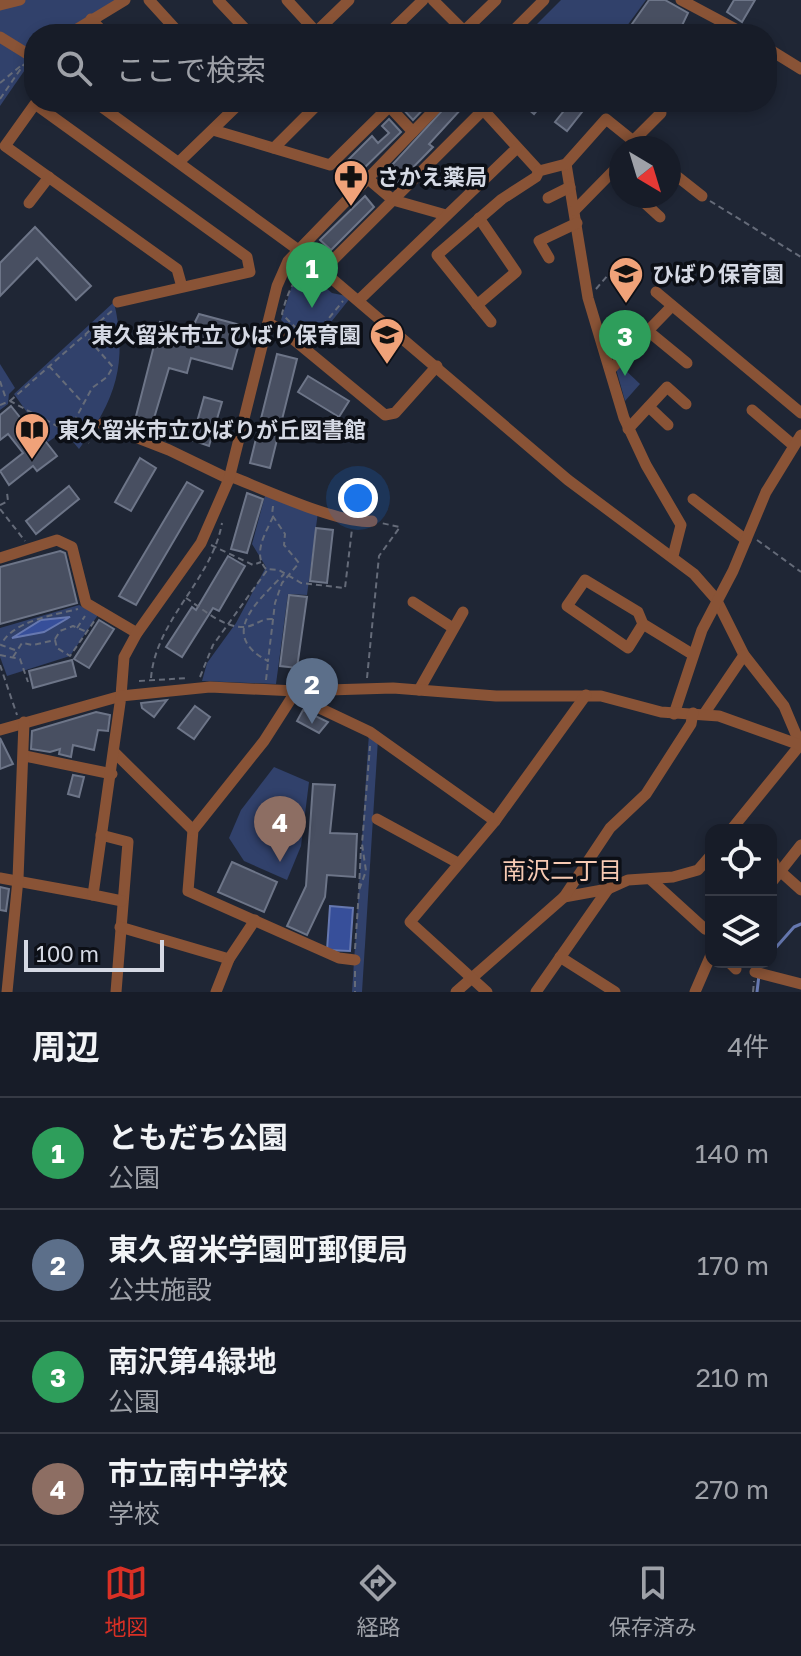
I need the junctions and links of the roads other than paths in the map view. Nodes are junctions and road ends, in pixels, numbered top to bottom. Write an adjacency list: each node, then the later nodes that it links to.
1 (20, 0): 12 (street)
2 (125, 0): 13 (street)
3 (149, 0): 16 (street)
4 (218, 0): 17 (street)
5 (287, 0): 18 (street)
6 (349, 0): 19 (street)
7 (423, 0): 20 (street)
8 (433, 0): 21 (street)
9 (496, 0): 22 (street)
10 (544, 0): 23 (street)
11 (681, 0): 24 (street)
12 (0, 5)
13 (91, 19): 14 (street); 15 (street)
14 (84, 24)
15 (96, 24)
16 (171, 24)
17 (241, 24)
18 (308, 24)
19 (325, 24)
20 (398, 24)
21 (456, 24)
22 (473, 24)
23 (520, 24)
24 (726, 24)
25 (0, 37): 26 (street)
26 (24, 52)
27 (777, 54): 28 (street)
28 (801, 69)
29 (29, 112): 50 (street)
30 (46, 112): 67 (street)
31 (109, 112): 46 (street)
32 (231, 112): 40 (street)
33 (310, 112): 44 (street)
34 (380, 112): 44 (street)
35 (396, 112): 41 (street)
36 (432, 112): 41 (street)
37 (474, 112): 56 (street)
38 (485, 112): 45 (street)
39 (661, 113): 43 (street)
40 (213, 130): 44 (street); 46 (street)
41 (413, 132): 51 (street)
42 (626, 136): 47 (street)
43 (644, 136)
44 (274, 148)
45 (517, 148): 48 (street); 60 (street)
46 (179, 162): 64 (street)
47 (566, 164): 48 (street); 53 (street)
48 (539, 171): 62 (street)
49 (609, 175): 59 (street)
50 (49, 177): 57 (street); 67 (street)
51 (367, 178): 56 (street); 64 (street)
52 (681, 179): 54 (street)
53 (570, 187): 55 (street); 59 (street)
54 (702, 196)
55 (548, 198)
56 (393, 200): 60 (street); 66 (street)
57 (29, 203)
58 (650, 208): 61 (street)
59 (575, 210): 63 (street)
60 (446, 215): 69 (street)
61 (660, 217)
62 (479, 218): 71 (street); 71 (street)
63 (577, 223): 65 (street); 78 (street)
64 (297, 249): 66 (street); 74 (street)
65 (549, 258)
66 (323, 270): 69 (street)
67 (182, 287): 70 (street)
68 (656, 292): 72 (street)
69 (359, 300): 77 (street)
70 (118, 304)
71 (477, 305): 73 (street)
72 (672, 306): 75 (street); 82 (street)
73 (491, 322)
74 (268, 323): 77 (street); 88 (street)
75 (648, 331): 76 (street); 78 (street)
76 (687, 363)
77 (437, 366): 92 (street)
78 (611, 369): 85 (street)
79 (686, 404): 80 (street)
80 (649, 407): 84 (street); 85 (street)
81 (752, 410): 87 (street)
82 (801, 413)
83 (102, 424): 88 (street)
84 (668, 425)
85 (628, 429): 92 (street)
86 (801, 435): 87 (street)
87 (793, 445): 91 (street)
88 (229, 478): 90 (street); 99 (street)
89 (693, 499): 91 (street)
90 (372, 521)
91 (747, 537): 94 (street)
92 (673, 556): 94 (street)
93 (0, 558): 99 (street)
94 (716, 599): 100 (street); 101 (street)
95 (413, 602): 98 (street)
96 (463, 612): 98 (street)
97 (643, 624): 97 (street); 100 (street)
98 (453, 628): 102 (street)
99 (137, 633): 105 (street)
100 (692, 654): 106 (street)
101 (744, 655): 107 (street); 110 (street)
102 (419, 690): 103 (street); 104 (street)
103 (295, 693): 105 (street); 115 (street); 117 (street)
104 (586, 695): 106 (street); 115 (street)
105 (121, 696): 108 (street); 111 (street)
106 (674, 714): 107 (street)
107 (698, 714): 110 (street); 130 (street)
108 (22, 723): 109 (street); 112 (street)
109 (0, 730)
110 (801, 746): 116 (street)
111 (114, 752): 113 (street); 117 (street)
112 (25, 756): 113 (street); 125 (street)
113 (112, 774): 118 (street)
114 (377, 819): 121 (street)
115 (495, 821): 121 (street)
116 (739, 824)
117 (193, 830): 132 (street)
118 (101, 835): 129 (street); 131 (street)
119 (801, 845): 122 (street)
120 (705, 862): 126 (street)
121 (458, 863): 140 (street)
122 (777, 868)
123 (777, 870): 128 (street)
124 (0, 878): 125 (street)
125 (18, 879): 129 (street); 143 (street)
126 (650, 879): 127 (street); 134 (street)
127 (608, 889): 130 (street); 135 (street)
128 (801, 890)
129 (93, 895): 131 (street)
130 (564, 897): 140 (street)
131 (122, 901): 133 (street)
132 (255, 920): 136 (street); 137 (street)
133 (120, 927): 136 (street); 144 (street)
134 (705, 929)
135 (560, 957): 148 (street); 149 (street)
136 (229, 959): 145 (street)
137 (355, 960)
138 (707, 968): 142 (street)
139 (755, 972): 141 (street)
140 (474, 977): 146 (street); 147 (street)
141 (801, 984)
142 (700, 989)
143 (7, 992)
144 (116, 992)
145 (216, 992)
146 (456, 992)
147 (487, 992)
148 (536, 992)
149 (615, 992)

